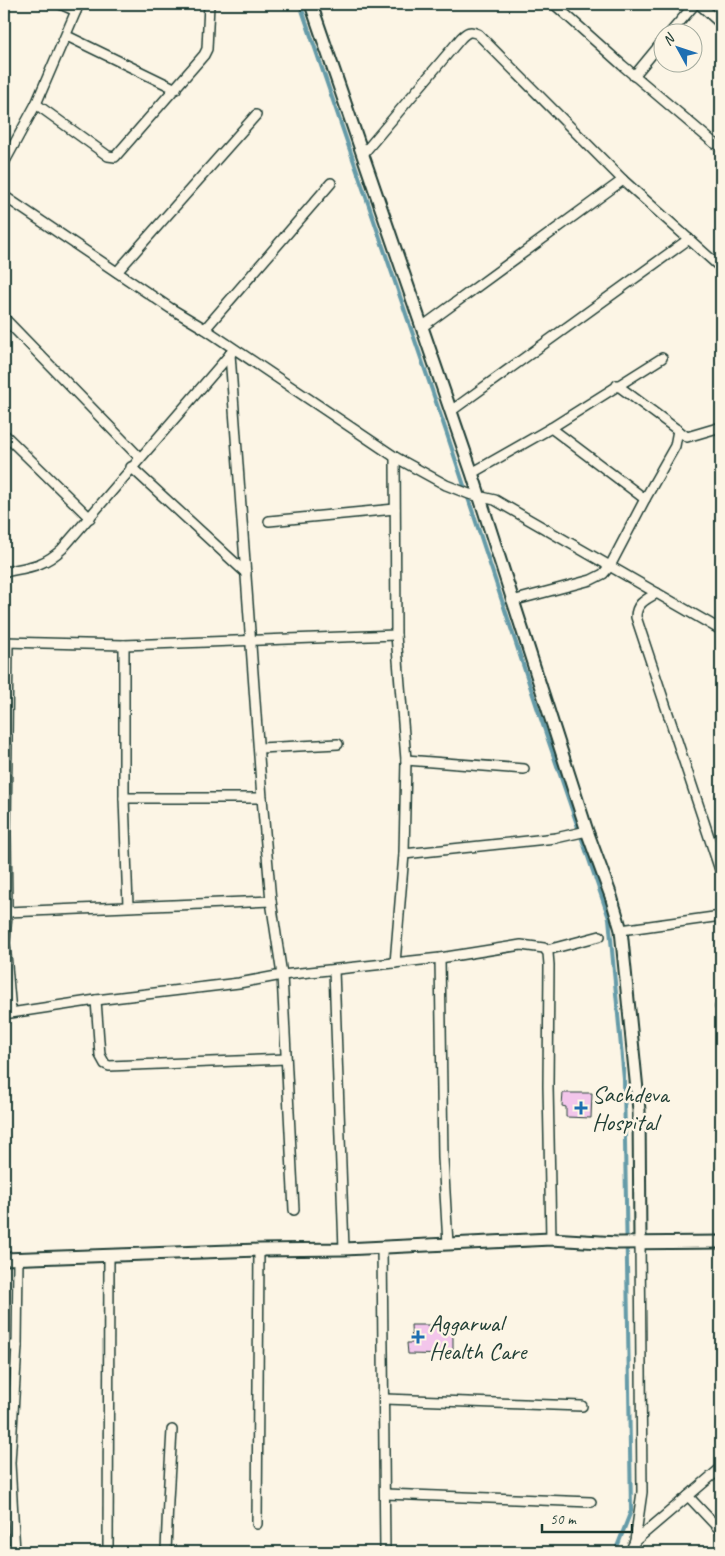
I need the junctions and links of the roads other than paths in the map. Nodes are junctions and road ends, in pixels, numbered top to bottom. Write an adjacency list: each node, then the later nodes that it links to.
1 (60, 4): 6 (street)
2 (209, 4): 12 (street)
3 (311, 4): 16 (street)
4 (554, 4): 11 (street)
5 (697, 4): 7 (street); 8 (street)
6 (77, 8): 9 (street)
7 (680, 22)
8 (721, 24)
9 (67, 36): 12 (street); 13 (street)
10 (652, 54): 11 (street)
11 (634, 76): 15 (street)
12 (176, 89): 13 (street)
13 (36, 104): 17 (street)
14 (256, 115): 23 (street)
15 (721, 146)
16 (363, 154): 18 (street); 25 (street)
17 (4, 163)
18 (623, 180): 21 (street); 25 (street)
19 (331, 183): 26 (street)
20 (4, 196): 23 (street)
21 (689, 239): 22 (street); 30 (street)
22 (721, 268)
23 (117, 272): 26 (street)
24 (4, 318): 36 (street)
25 (422, 327): 30 (street)
26 (205, 329): 27 (street)
27 (232, 352): 35 (street); 36 (street); 46 (street)
28 (662, 358): 29 (street)
29 (617, 385): 32 (street); 33 (street)
30 (451, 411): 38 (street)
31 (721, 427): 33 (street)
32 (551, 428): 38 (street); 40 (street)
33 (678, 430): 40 (street)
34 (5, 435): 42 (street)
35 (395, 457): 39 (street); 41 (street)
36 (140, 458): 37 (street)
37 (131, 467): 42 (street); 46 (street)
38 (472, 473): 39 (street)
39 (474, 495): 44 (street); 48 (street)
40 (645, 499): 44 (street)
41 (395, 509): 43 (street); 50 (street)
42 (90, 518): 45 (street)
43 (269, 521)
44 (610, 566): 47 (street); 48 (street)
45 (4, 572)
46 (246, 573): 52 (street)
47 (657, 594): 49 (street); 63 (street)
48 (512, 601): 60 (street)
49 (721, 630)
50 (396, 635): 52 (street); 56 (street)
51 (6, 642): 53 (street); 61 (street)
52 (252, 642): 53 (street); 55 (street)
53 (124, 646): 58 (street)
54 (338, 744): 55 (street)
55 (260, 748): 59 (street)
56 (406, 760): 57 (street); 62 (street)
57 (524, 769)
58 (124, 798): 59 (street); 65 (street)
59 (262, 798): 64 (street)
60 (584, 832): 62 (street); 68 (street)
61 (5, 834): 66 (street)
62 (404, 854): 72 (street)
63 (721, 873)
64 (271, 901): 65 (street); 74 (street)
65 (128, 906): 66 (street)
66 (7, 912): 76 (street)
67 (721, 916): 68 (street)
68 (621, 930): 80 (street)
69 (600, 936): 70 (street)
70 (547, 950): 71 (street); 79 (street)
71 (440, 958): 72 (street); 82 (street)
72 (395, 963): 73 (street)
73 (334, 970): 74 (street); 84 (street)
74 (282, 975): 75 (street); 77 (street)
75 (96, 1000): 76 (street); 77 (street)
76 (7, 1013)
77 (286, 1059): 78 (street)
78 (294, 1210)
79 (551, 1238): 80 (street); 82 (street)
80 (636, 1242): 81 (street); 101 (street)
81 (721, 1242)
82 (448, 1244): 83 (street)
83 (382, 1247): 84 (street); 91 (street)
84 (344, 1249): 85 (street)
85 (259, 1250): 86 (street); 99 (street)
86 (109, 1256): 88 (street); 104 (street)
87 (4, 1259): 88 (street)
88 (18, 1260): 90 (street)
89 (4, 1346): 90 (street)
90 (17, 1346): 94 (street)
91 (385, 1400): 92 (street); 96 (street)
92 (582, 1406)
93 (172, 1430): 105 (street)
94 (7, 1463): 103 (street)
95 (721, 1468): 97 (street)
96 (385, 1494): 98 (street); 106 (street)
97 (688, 1496): 100 (street); 101 (street)
98 (590, 1502)
99 (257, 1524)
100 (721, 1531)
101 (634, 1541): 107 (street)
102 (4, 1551): 103 (street)
103 (15, 1552)
104 (108, 1552)
105 (166, 1552)
106 (385, 1552)
107 (630, 1552)

